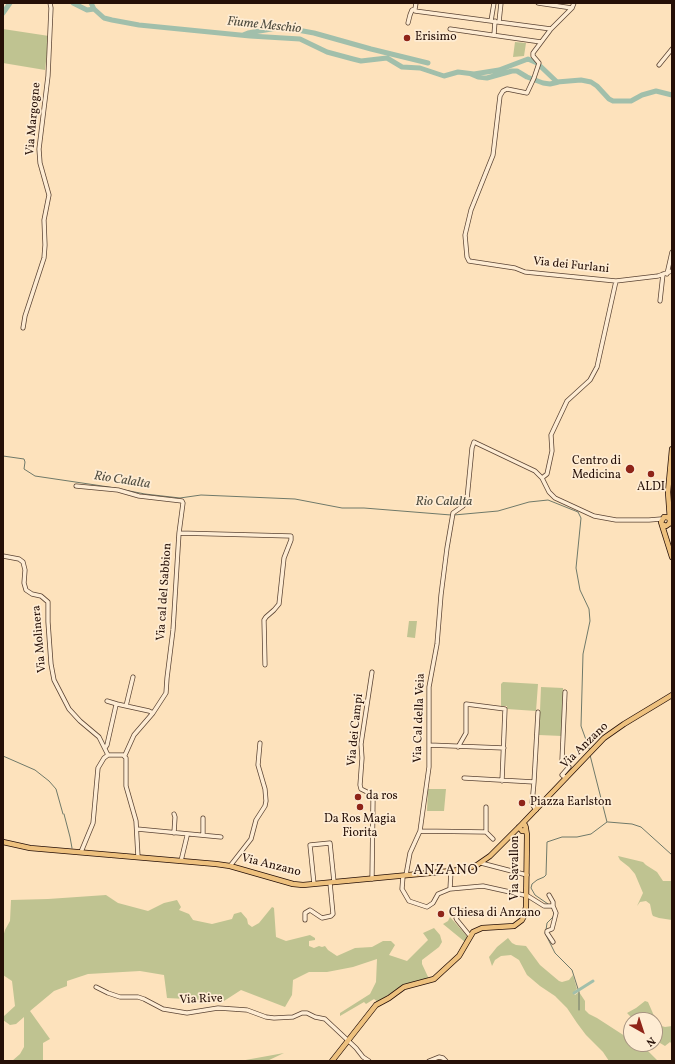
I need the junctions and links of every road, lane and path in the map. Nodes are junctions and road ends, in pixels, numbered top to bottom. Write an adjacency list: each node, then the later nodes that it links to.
1 (50, 3): 22 (street, Via Margogne)
2 (416, 3): 8 (street)
3 (494, 3): 9 (street)
4 (501, 3): 9 (street)
5 (538, 3): 7 (street)
6 (574, 4): 7 (street); 12 (street)
7 (564, 5)
8 (415, 10): 9 (street); 10 (street)
9 (495, 21): 12 (street); 13 (street)
10 (408, 23)
11 (450, 29): 13 (street)
12 (551, 29): 14 (street)
13 (494, 35): 14 (street)
14 (541, 42): 20 (street, Via dei Furlani)
15 (672, 49): 16 (street)
16 (659, 65)
17 (672, 252): 19 (street)
18 (672, 271): 19 (street, Via dei Furlani)
19 (665, 274): 20 (street, Via dei Furlani); 21 (street)
20 (616, 281): 24 (street)
21 (660, 301)
22 (23, 328)
23 (672, 449): 26 (main road)
24 (542, 478): 27 (street); 43 (street, Via Cal della Veia)
25 (76, 486): 29 (street)
26 (668, 492): 27 (main road); 28 (main road)
27 (662, 521): 28 (main road); 28 (main road); 30 (main road)
28 (669, 522): 30 (main road)
29 (179, 533): 32 (street, Via cal del Sabbion); 41 (street, Via cal del Sabbion)
30 (671, 554)
31 (3, 556): 45 (street, Via Molinera)
32 (265, 666)
33 (372, 672): 75 (street, Via dei Campi)
34 (133, 677): 39 (street)
35 (565, 692): 50 (street)
36 (672, 695): 50 (main road, Via Anzano)
37 (107, 701): 38 (street)
38 (117, 704): 39 (street); 45 (street)
39 (126, 706): 41 (street)
40 (538, 712): 52 (street)
41 (153, 713): 48 (street)
42 (260, 743): 71 (street)
43 (429, 745): 44 (street); 59 (street, Via Cal della Veia)
44 (458, 747): 46 (street); 46 (street)
45 (105, 748): 47 (street, Via Molinera)
46 (504, 748): 51 (street)
47 (108, 755): 48 (street); 67 (street)
48 (125, 755): 58 (street)
49 (464, 778): 51 (street)
50 (566, 778): 54 (main road, Via Anzano)
51 (502, 781): 52 (street)
52 (534, 782): 54 (street)
53 (486, 807): 60 (street)
54 (538, 808): 57 (main road, Via Anzano)
55 (174, 814): 61 (street)
56 (204, 818): 63 (street)
57 (523, 828): 70 (main road, Via Anzano); 73 (main road, Via Savallon)
58 (137, 829): 61 (street); 68 (street)
59 (420, 831): 60 (street); 74 (street, Via Cal della Veia)
60 (486, 832): 65 (street)
61 (174, 833): 62 (street)
62 (186, 834): 63 (street); 69 (street)
63 (203, 835): 64 (street)
64 (221, 836)
65 (493, 839)
66 (3, 842): 67 (main road, Via Anzano)
67 (81, 852): 68 (main road, Via Anzano)
68 (138, 857): 69 (main road, Via Anzano)
69 (181, 861): 71 (main road, Via Anzano)
70 (481, 863): 72 (main road, Via Anzano); 73 (street)
71 (230, 866): 77 (main road, Via Anzano)
72 (451, 871): 74 (main road, Via Anzano); 78 (street)
73 (526, 875): 79 (main road, Via Savallon)
74 (405, 876): 75 (main road, Via Anzano); 78 (street, Via Cal della Veia)
75 (372, 878): 76 (main road, Via Anzano)
76 (332, 882): 77 (main road, Via Anzano); 77 (street); 83 (street)
77 (314, 884)
78 (450, 889): 79 (street)
79 (526, 895): 81 (street); 84 (main road, Via Savallon)
80 (549, 895): 81 (street)
81 (553, 906): 85 (street)
82 (478, 913): 84 (street)
83 (306, 920)
84 (470, 936): 87 (main road)
85 (553, 942)
86 (96, 987): 87 (street, Via Rive)
87 (348, 1041): 88 (main road); 89 (street, Via Rive)
88 (332, 1061)
89 (369, 1061)
90 (429, 1061): 91 (street)
91 (446, 1061)

